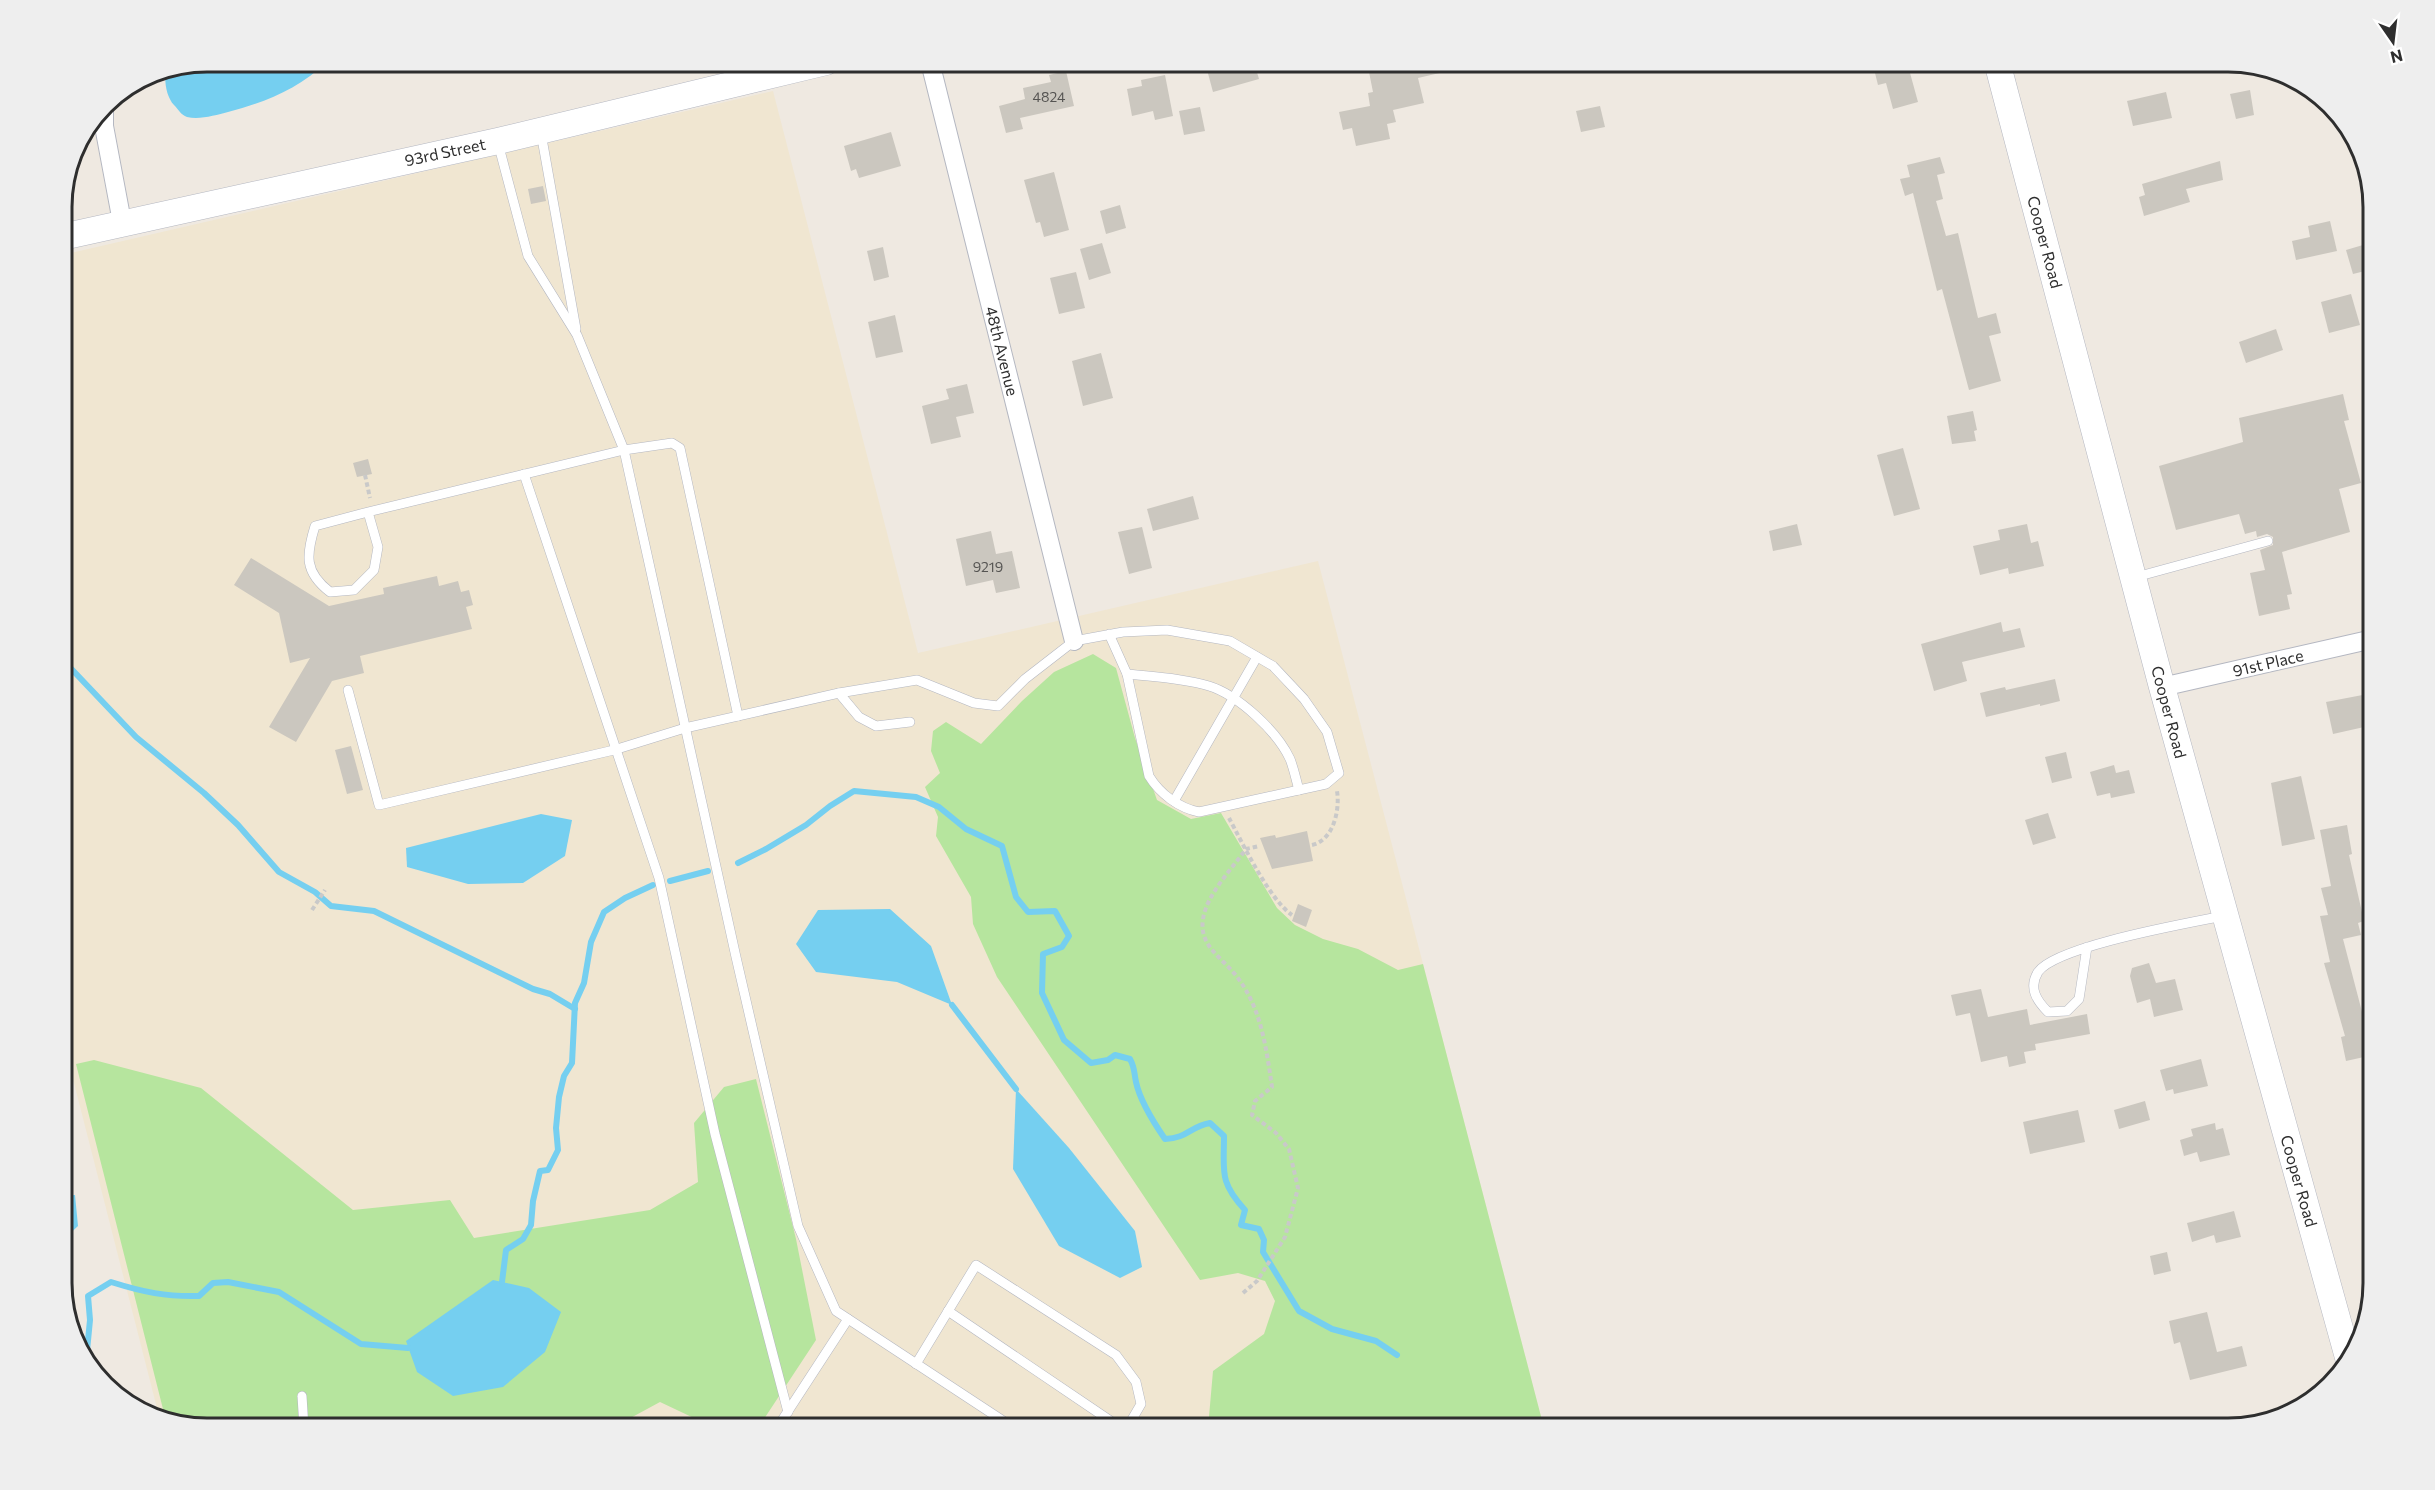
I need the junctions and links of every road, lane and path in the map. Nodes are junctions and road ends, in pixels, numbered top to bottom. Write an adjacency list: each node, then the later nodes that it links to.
1 (784, 72): 5 (street, 93rd Street)
2 (932, 72): 17 (street, 48th Avenue)
3 (2000, 72): 15 (street, Cooper Road)
4 (104, 120): 7 (street)
5 (541, 130): 6 (street, 93rd Street); 9 (lane)
6 (498, 141): 7 (street, 93rd Street); 9 (lane)
7 (122, 222): 8 (street, 93rd Street)
8 (72, 234)
9 (577, 334): 10 (lane)
10 (624, 450): 11 (lane); 25 (lane); 27 (lane)
11 (524, 474): 13 (lane); 28 (lane)
12 (365, 475): 13 (path)
13 (370, 512): 13 (lane)
14 (2268, 542): 15 (lane)
15 (2133, 578): 21 (street, Cooper Road)
16 (1109, 634): 17 (lane); 19 (lane); 20 (lane)
17 (1074, 641): 23 (lane)
18 (2363, 641): 21 (street, 91st Place)
19 (1257, 657): 24 (lane); 29 (lane)
20 (1127, 674): 24 (lane); 31 (lane)
21 (2162, 687): 39 (street, Cooper Road)
22 (348, 690): 28 (lane)
23 (839, 693): 25 (lane); 26 (lane)
24 (1233, 699): 30 (lane); 31 (lane)
25 (738, 716): 27 (lane)
26 (910, 722)
27 (685, 728): 28 (lane); 43 (lane)
28 (615, 750): 47 (lane)
29 (1334, 777): 30 (lane); 33 (path)
30 (1299, 790): 32 (lane)
31 (1174, 801): 32 (lane)
32 (1223, 807): 35 (path)
33 (1312, 845)
34 (1259, 846): 35 (path)
35 (1246, 849): 38 (path); 41 (path)
36 (325, 890): 37 (path)
37 (312, 910)
38 (1292, 915)
39 (2225, 915): 40 (lane); 44 (street, Cooper Road)
40 (2087, 947): 40 (lane)
41 (1243, 1293)
42 (948, 1311): 45 (lane); 51 (lane); 52 (lane)
43 (848, 1319): 45 (lane); 47 (lane)
44 (2346, 1349)
45 (916, 1364): 50 (lane)
46 (302, 1396): 48 (lane)
47 (788, 1412): 49 (lane)
48 (303, 1418)
49 (784, 1418)
50 (999, 1418)
51 (1105, 1418)
52 (1133, 1418)

